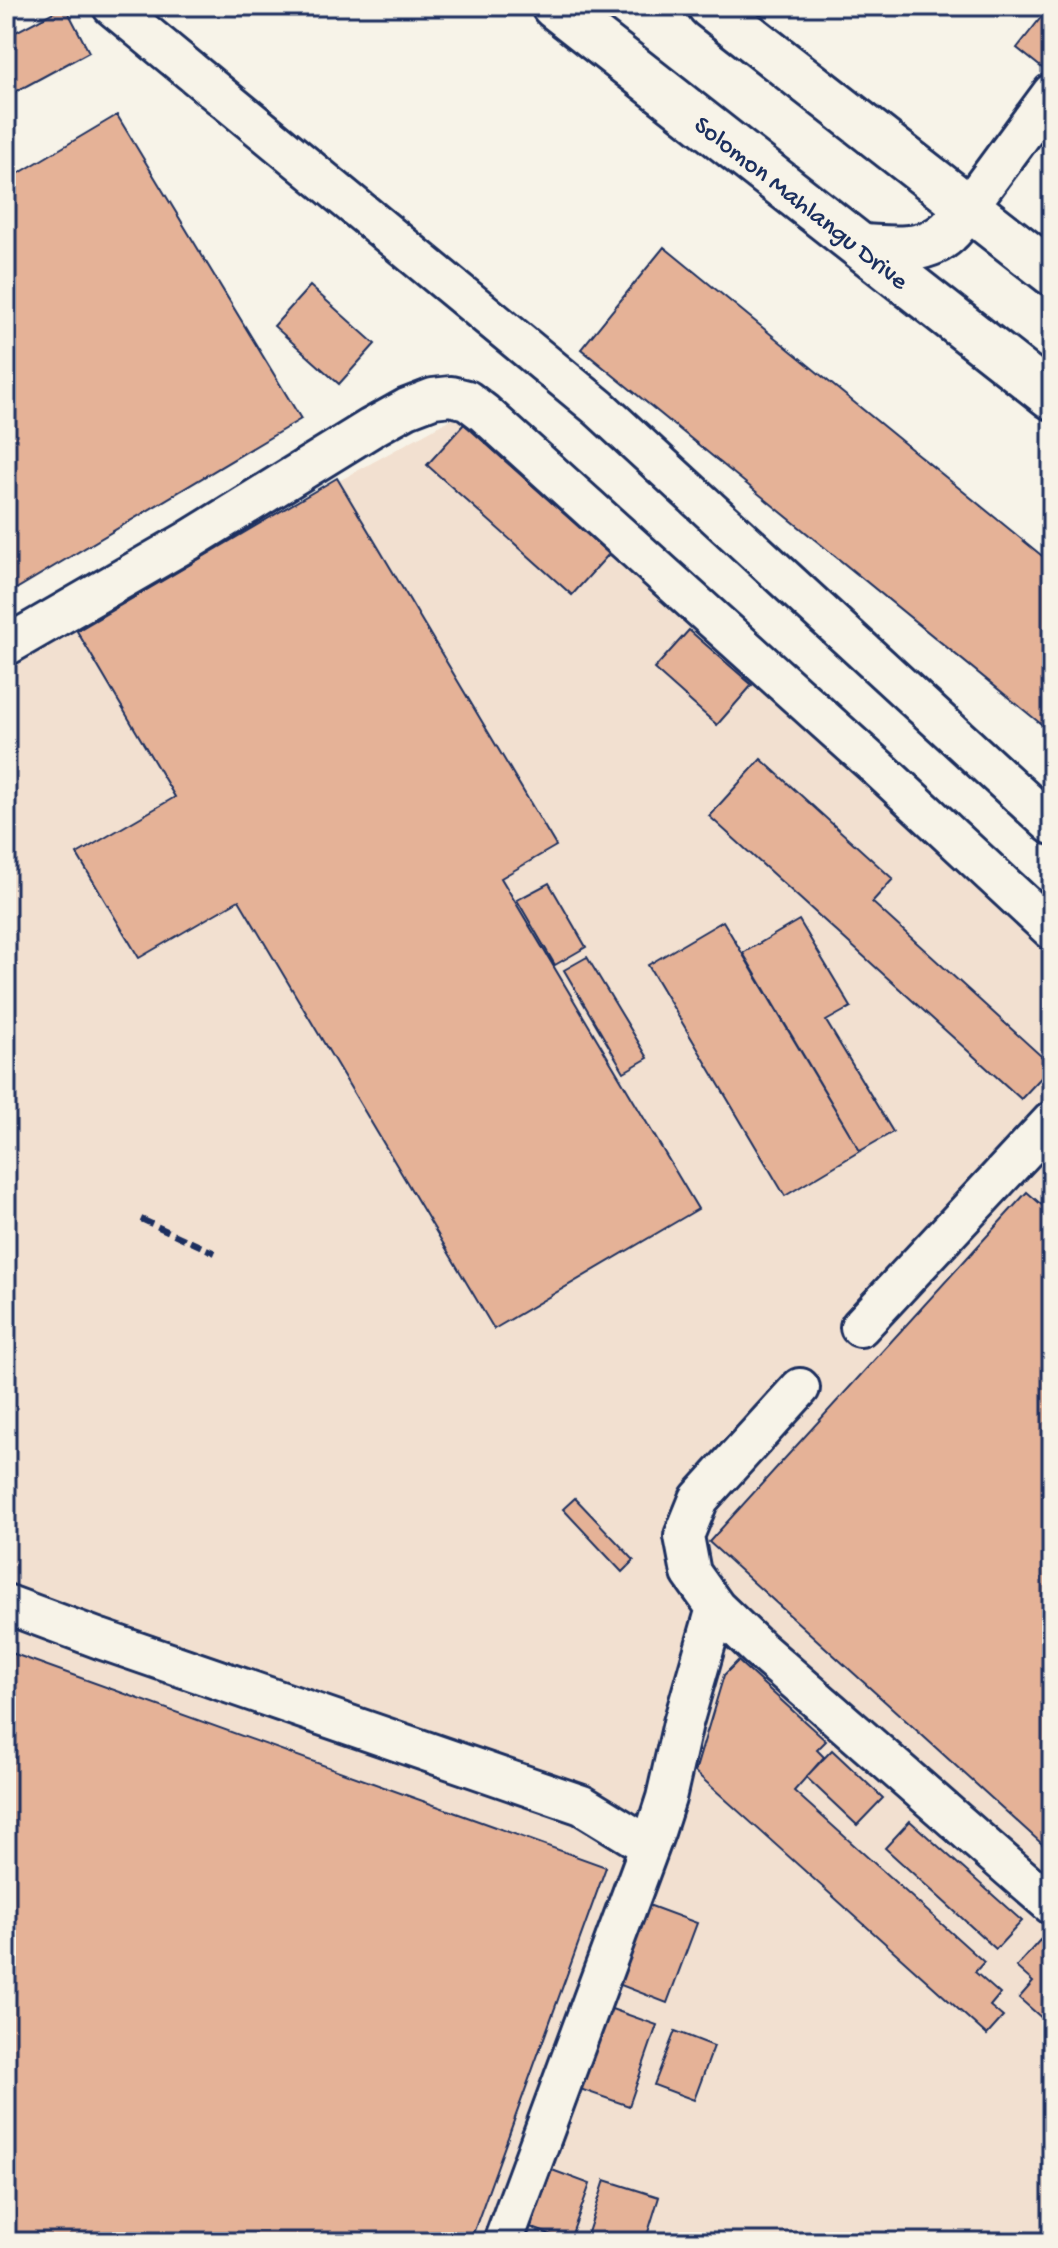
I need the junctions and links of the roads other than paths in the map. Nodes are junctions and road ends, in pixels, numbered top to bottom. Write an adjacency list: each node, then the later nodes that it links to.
1 (112, 6): 10 (lane)
2 (554, 6): 6 (main road, Solomon Mahlangu Drive)
3 (710, 6): 5 (main road)
4 (1052, 93): 5 (lane)
5 (968, 207): 6 (main road); 7 (main road)
6 (862, 247): 8 (main road, Solomon Mahlangu Drive)
7 (1052, 273)
8 (1052, 397)
9 (6, 646): 11 (lane)
10 (1052, 825)
11 (1052, 930)
12 (1052, 1121): 13 (lane)
13 (860, 1327)
14 (800, 1388): 16 (lane)
15 (6, 1604): 17 (lane)
16 (716, 1608): 17 (lane); 18 (lane)
17 (649, 1846): 19 (lane)
18 (1052, 1905)
19 (503, 2242)

